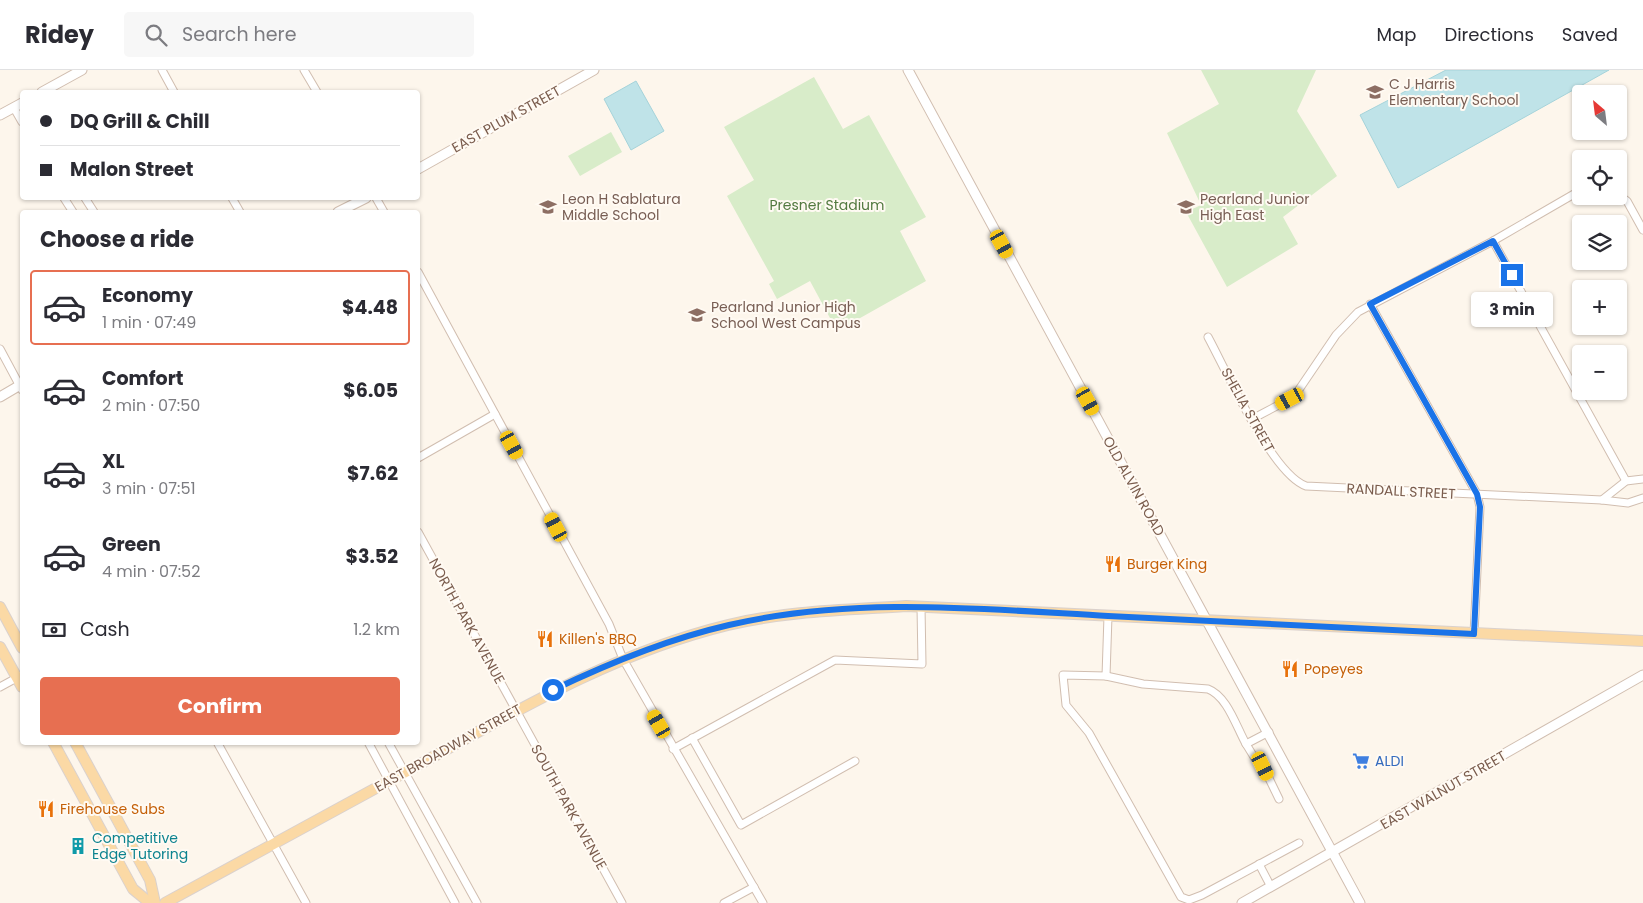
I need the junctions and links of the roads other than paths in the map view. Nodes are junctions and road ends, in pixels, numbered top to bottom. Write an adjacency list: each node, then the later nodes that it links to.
1 (82, 70): 6 (street)
2 (162, 70): 7 (street)
3 (304, 70): 8 (street)
4 (594, 70): 11 (street, EAST PLUM STREET)
5 (908, 70): 38 (street, OLD ALVIN ROAD)
6 (46, 90)
7 (173, 90)
8 (316, 90)
9 (18, 105): 10 (street)
10 (0, 116)
11 (420, 168)
12 (1572, 195): 17 (street)
13 (362, 200): 15 (street)
14 (1627, 201): 16 (street)
15 (342, 210)
16 (1643, 230)
17 (1493, 241): 19 (street); 30 (street)
18 (420, 276): 25 (street)
19 (1370, 304): 26 (street); 31 (street)
20 (1208, 337): 26 (street, SHELIA STREET)
21 (0, 349): 22 (street)
22 (20, 384)
23 (20, 388): 24 (street)
24 (0, 397)
25 (495, 414): 27 (street); 43 (street)
26 (1252, 419): 28 (street, SHELIA STREET)
27 (420, 457)
28 (1293, 479): 31 (street, RANDALL STREET)
29 (1643, 479): 30 (street)
30 (1626, 481): 33 (street)
31 (1477, 494): 33 (street, RANDALL STREET); 39 (street)
32 (1643, 498): 33 (street, RANDALL STREET)
33 (1602, 500)
34 (420, 536): 48 (street, NORTH PARK AVENUE)
35 (0, 607): 41 (main road)
36 (921, 607): 37 (main road, EAST BROADWAY STREET); 43 (main road, EAST BROADWAY STREET); 50 (street)
37 (1108, 616): 38 (main road, EAST BROADWAY STREET); 46 (street)
38 (1208, 620): 39 (main road, EAST BROADWAY STREET); 49 (street, OLD ALVIN ROAD)
39 (1474, 634): 40 (main road, EAST BROADWAY STREET)
40 (1643, 641)
41 (20, 644)
42 (0, 646): 45 (main road)
43 (623, 659): 48 (main road, EAST BROADWAY STREET); 57 (street)
44 (1643, 675): 64 (street, EAST WALNUT STREET)
45 (20, 676): 47 (street)
46 (1106, 676): 51 (street); 65 (street)
47 (0, 687)
48 (516, 710): 59 (main road, EAST BROADWAY STREET); 74 (street, SOUTH PARK AVENUE)
49 (1269, 732): 51 (street); 64 (street, OLD ALVIN ROAD)
50 (692, 738): 57 (street); 58 (street)
51 (1246, 744): 61 (street)
52 (55, 745): 68 (main road)
53 (77, 745): 69 (main road)
54 (219, 745): 63 (street)
55 (370, 745): 60 (street)
56 (390, 745): 59 (street)
57 (673, 749): 66 (street)
58 (855, 761)
59 (404, 772): 60 (main road, EAST BROADWAY STREET); 73 (street)
60 (389, 781): 63 (main road, EAST BROADWAY STREET); 72 (street)
61 (1279, 799)
62 (1299, 843): 65 (street)
63 (273, 844): 70 (main road, EAST BROADWAY STREET); 71 (street)
64 (1332, 852): 67 (street, EAST WALNUT STREET); 78 (street, OLD ALVIN ROAD)
65 (1259, 864): 67 (street)
66 (754, 886): 75 (street); 76 (street)
67 (1271, 887): 77 (street, EAST WALNUT STREET)
68 (150, 903)
69 (155, 903)
70 (165, 903)
71 (306, 903)
72 (455, 903)
73 (477, 903)
74 (622, 903)
75 (724, 903)
76 (763, 903)
77 (1242, 903)
78 (1360, 903)

